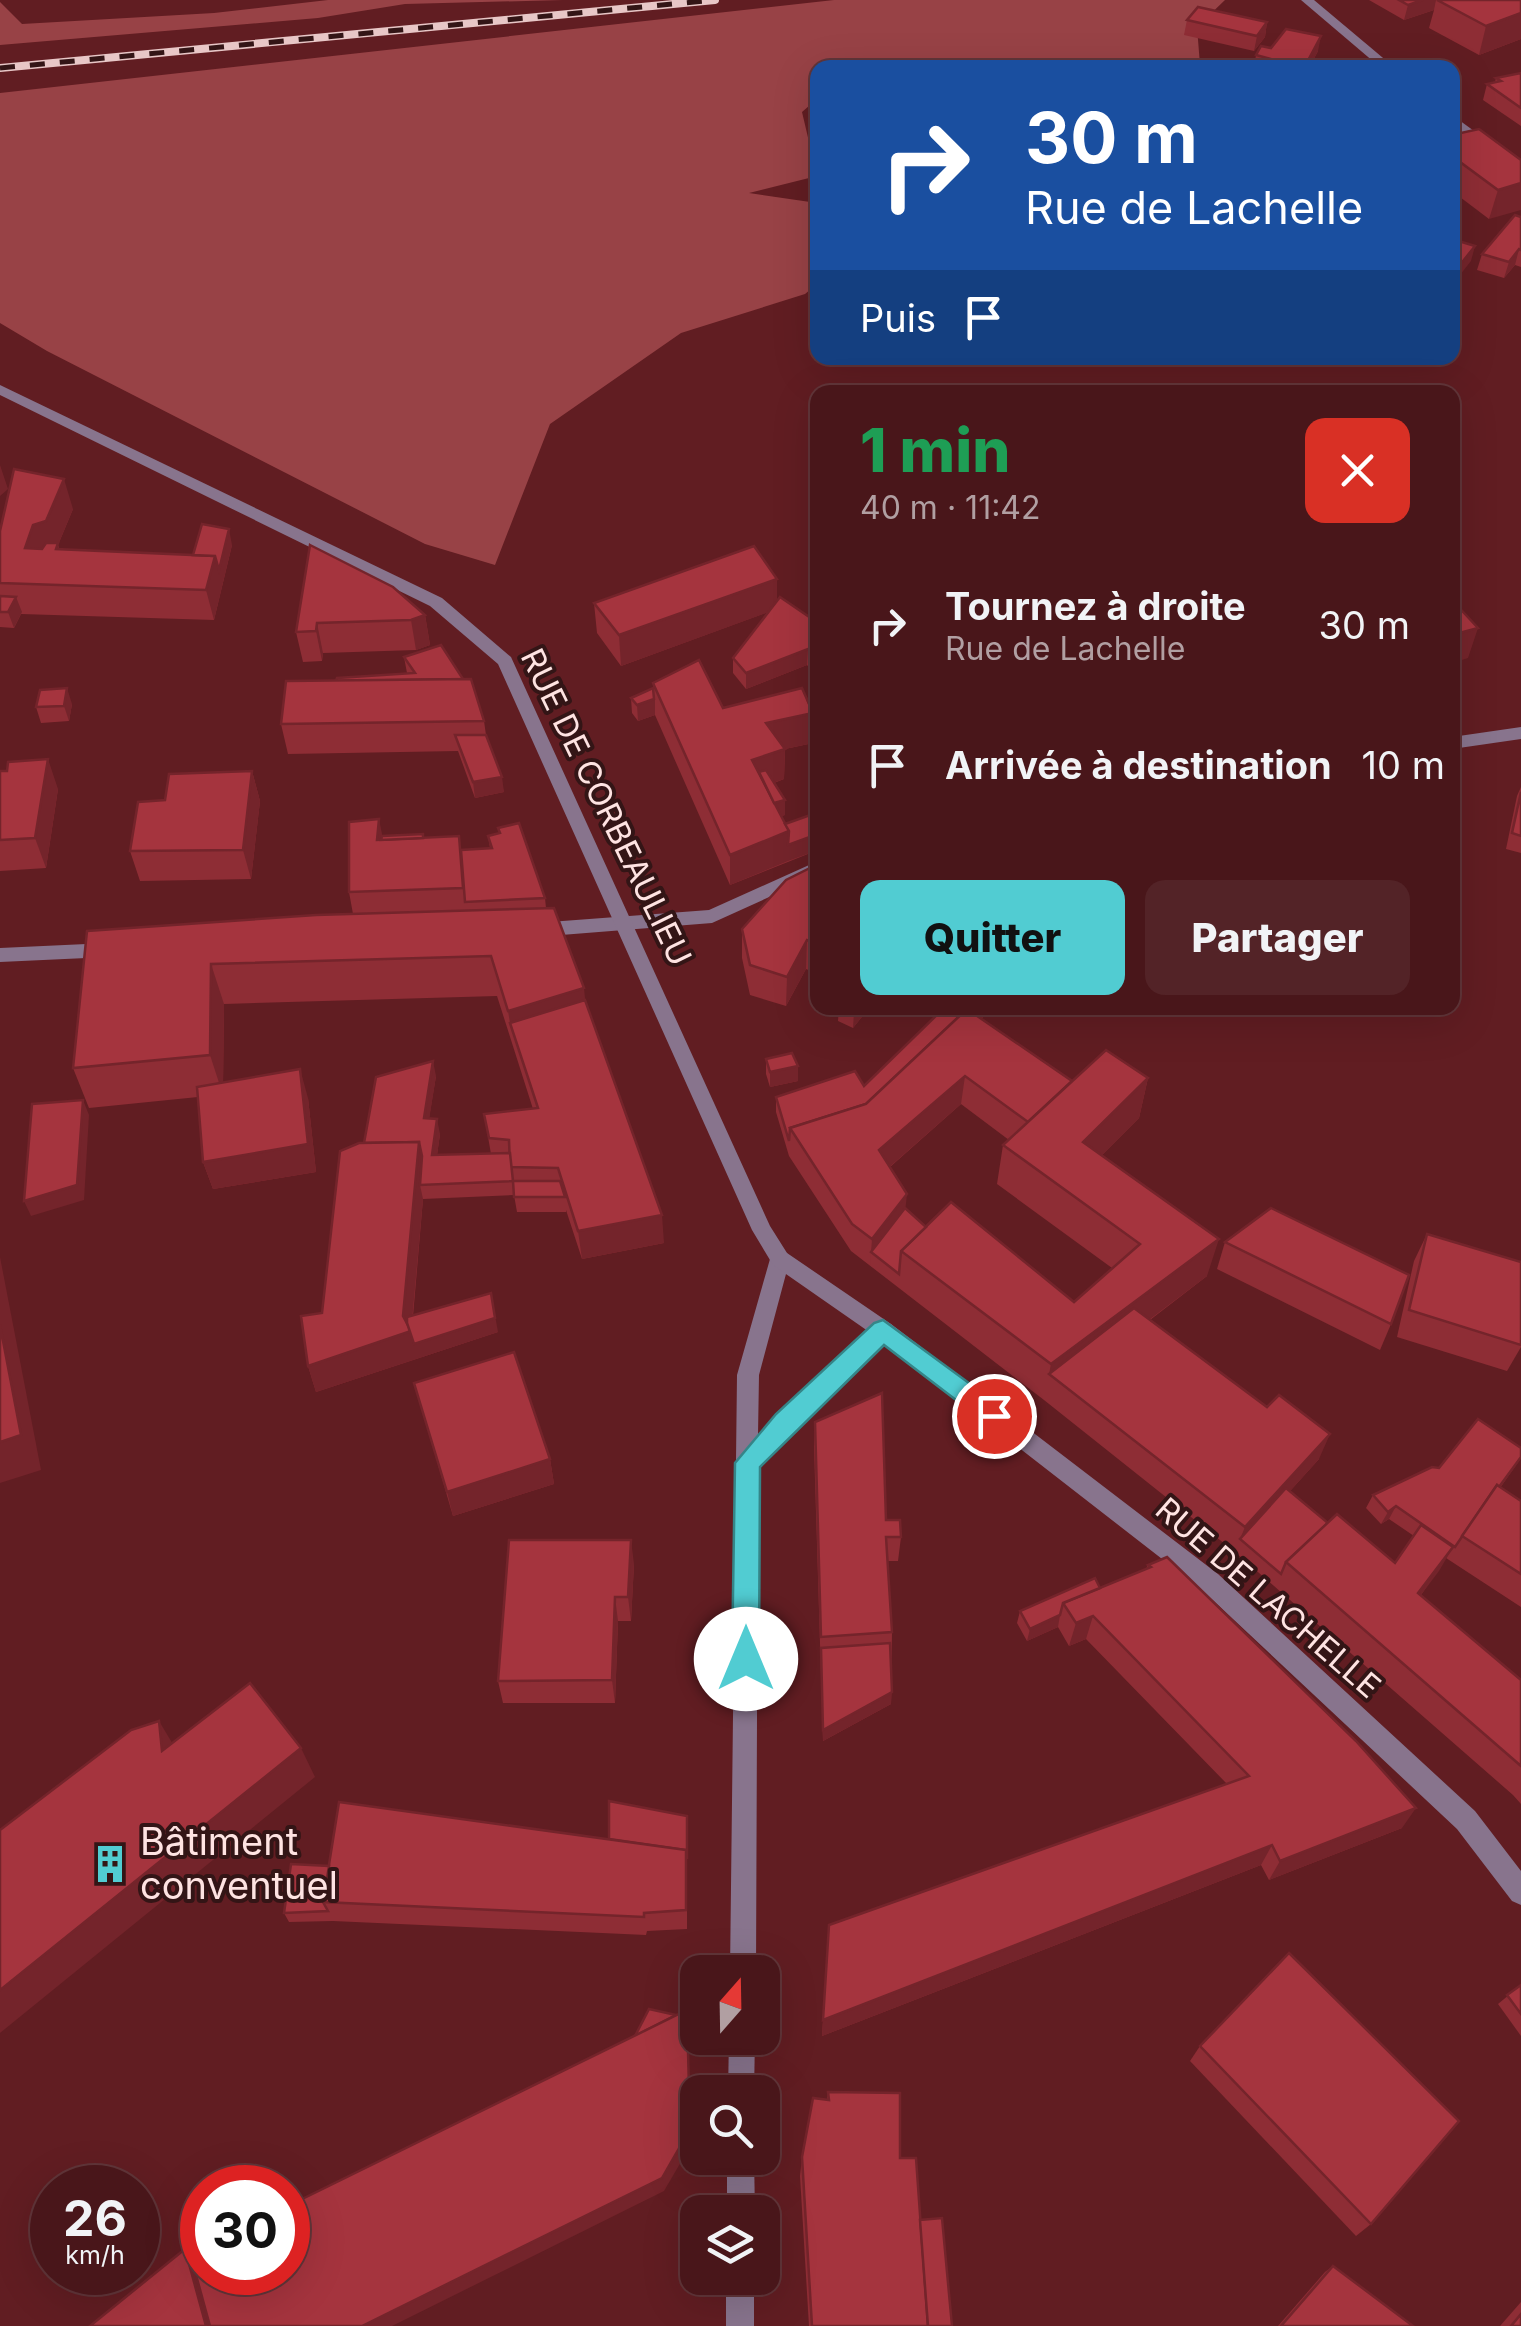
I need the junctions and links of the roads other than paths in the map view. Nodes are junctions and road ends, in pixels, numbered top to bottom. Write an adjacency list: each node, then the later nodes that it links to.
1 (1308, 0): 2 (street)
2 (1380, 60)
3 (1460, 126): 4 (street)
4 (1521, 171)
5 (0, 389): 9 (street, RUE DE CORBEAULIEU)
6 (1521, 732): 7 (street)
7 (1460, 742)
8 (810, 871): 9 (street)
9 (626, 926): 10 (street); 13 (street, RUE DE CORBEAULIEU)
10 (508, 932)
11 (137, 949): 12 (street)
12 (0, 955)
13 (762, 1230): 14 (street, RUE DE LACHELLE)
14 (780, 1259): 15 (street, RUE DE LACHELLE); 16 (street)
15 (883, 1330): 16 (street); 17 (street, RUE DE LACHELLE)
16 (747, 1463): 18 (street)
17 (1521, 1892)
18 (742, 1955)
19 (740, 2295): 20 (street)
20 (740, 2326)

